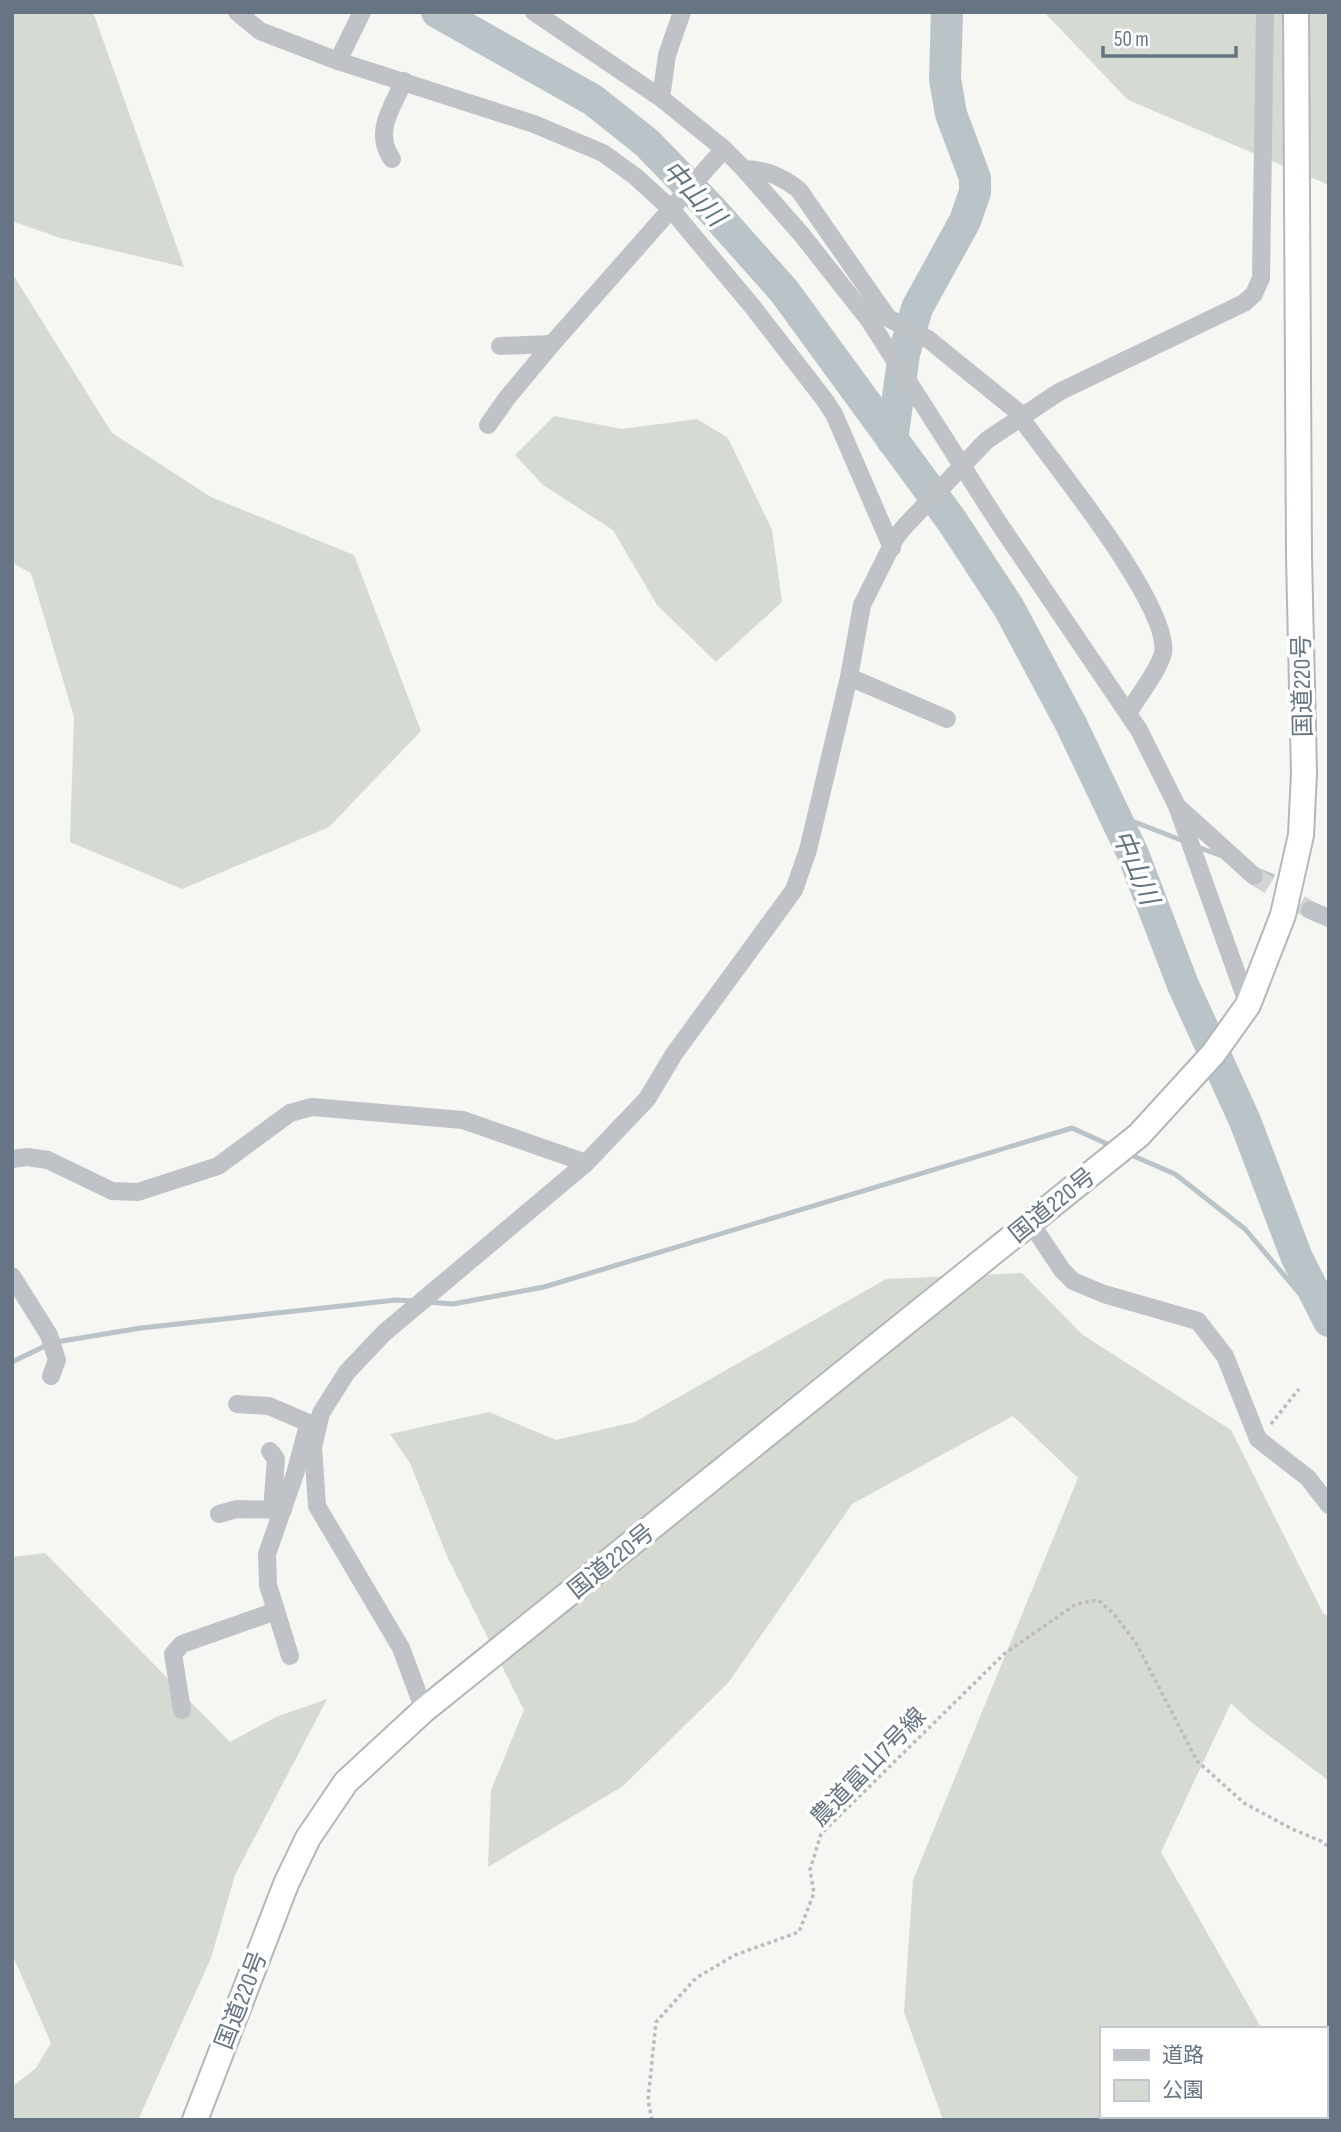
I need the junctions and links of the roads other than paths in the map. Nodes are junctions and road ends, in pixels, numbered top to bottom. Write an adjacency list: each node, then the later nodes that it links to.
1 (237, 12): 7 (street)
2 (362, 12): 7 (street)
3 (534, 12): 9 (street)
4 (682, 12): 9 (street)
5 (1265, 12): 16 (street)
6 (1296, 12): 27 (highway, 国道220号)
7 (338, 61): 8 (street)
8 (404, 82): 11 (street); 13 (street)
9 (661, 98): 10 (street)
10 (721, 152): 12 (street); 13 (street)
11 (392, 159)
12 (744, 169): 16 (street); 18 (street)
13 (670, 208): 14 (street); 19 (street)
14 (551, 344): 15 (street); 17 (street)
15 (500, 346)
16 (1022, 416): 18 (street); 21 (street)
17 (488, 425)
18 (960, 467): 19 (street); 21 (street)
19 (892, 548): 20 (street)
20 (849, 677): 22 (street); 29 (street)
21 (1128, 713): 23 (street)
22 (947, 719)
23 (1177, 806): 24 (street); 27 (street)
24 (1254, 876)
25 (1310, 910): 26 (street)
26 (1329, 918)
27 (1248, 1006): 30 (highway, 国道220号)
28 (12, 1159): 29 (street)
29 (586, 1163): 34 (street)
30 (1030, 1222): 36 (street); 42 (highway, 国道220号)
31 (12, 1276): 32 (street)
32 (51, 1376)
33 (237, 1404): 34 (street)
34 (313, 1425): 37 (street); 42 (street)
35 (270, 1451): 37 (street)
36 (1329, 1504)
37 (277, 1510): 38 (street); 39 (street)
38 (219, 1514)
39 (276, 1611): 40 (street); 41 (street)
40 (290, 1656)
41 (182, 1710)
42 (424, 1710): 43 (highway, 国道220号)
43 (195, 2120)

